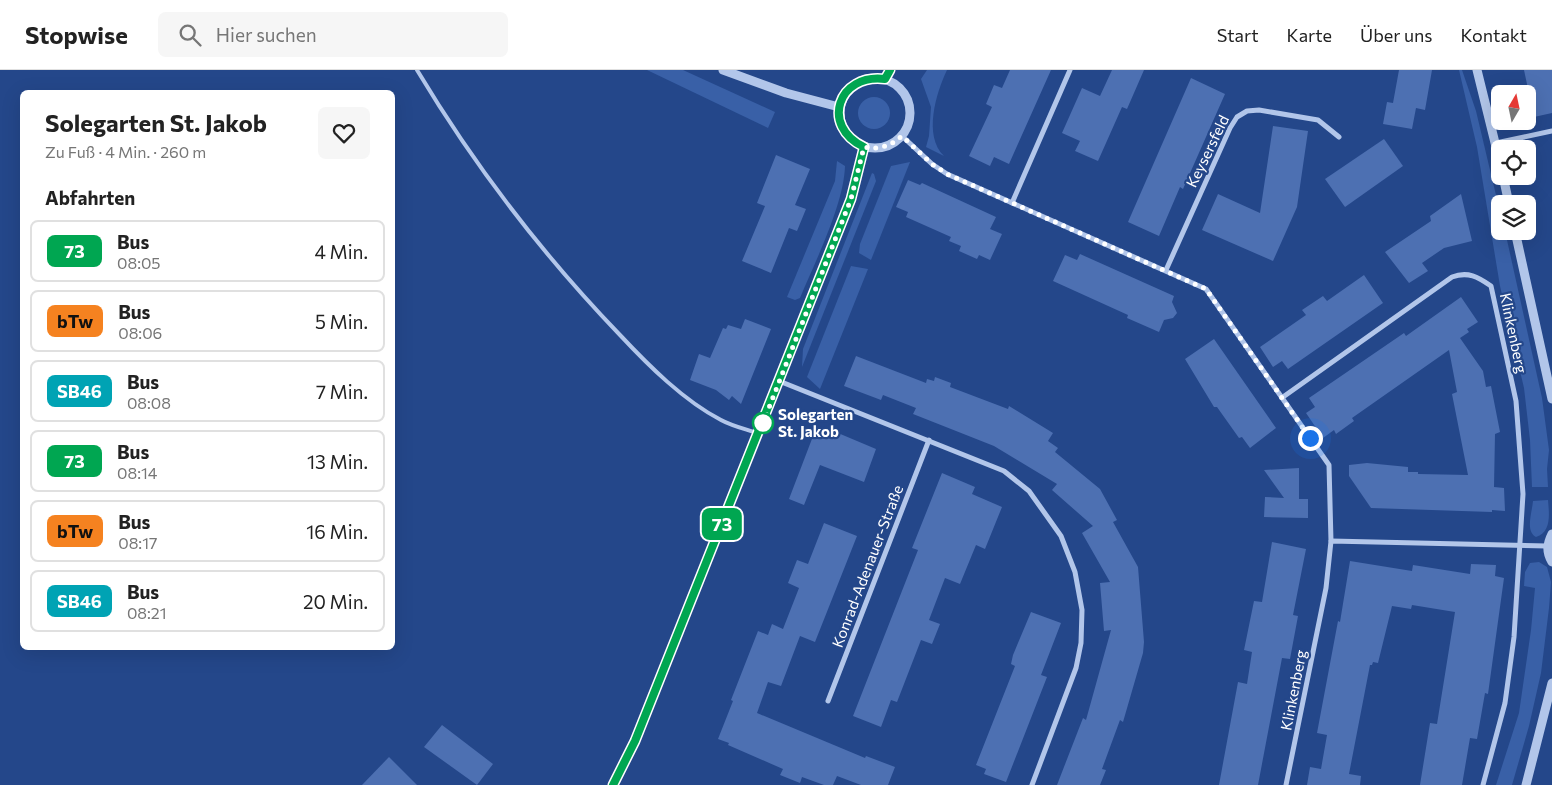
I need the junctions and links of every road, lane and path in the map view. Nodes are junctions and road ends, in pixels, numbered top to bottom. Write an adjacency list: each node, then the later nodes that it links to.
1 (417, 70): 20 (lane)
2 (723, 70): 7 (street)
3 (890, 70): 6 (street)
4 (1070, 70): 14 (street)
5 (1477, 70): 11 (street)
6 (885, 79): 7 (street); 9 (street)
7 (839, 107): 13 (street)
8 (1552, 131): 12 (street)
9 (902, 136): 13 (street); 14 (street)
10 (1339, 138): 16 (street, Keysersfeld)
11 (1495, 140)
12 (1510, 140)
13 (864, 147): 17 (street)
14 (1012, 203): 16 (street)
15 (1517, 240): 19 (street)
16 (1166, 270): 18 (street, Klinkenberg)
17 (779, 381): 20 (street); 21 (street)
18 (1283, 396): 23 (street, Klinkenberg); 24 (street, Klinkenberg)
19 (1552, 399)
20 (758, 433): 29 (street)
21 (929, 440): 28 (street, Konrad-Adenauer-Straße); 30 (street)
22 (1552, 534): 25 (street)
23 (1331, 541): 24 (street); 31 (street, Klinkenberg)
24 (1520, 546): 25 (street); 32 (street, Klinkenberg)
25 (1547, 546): 26 (street)
26 (1552, 562)
27 (1552, 683): 33 (street)
28 (828, 701)
29 (613, 785)
30 (1032, 785)
31 (1286, 785)
32 (1483, 785)
33 (1526, 785)

